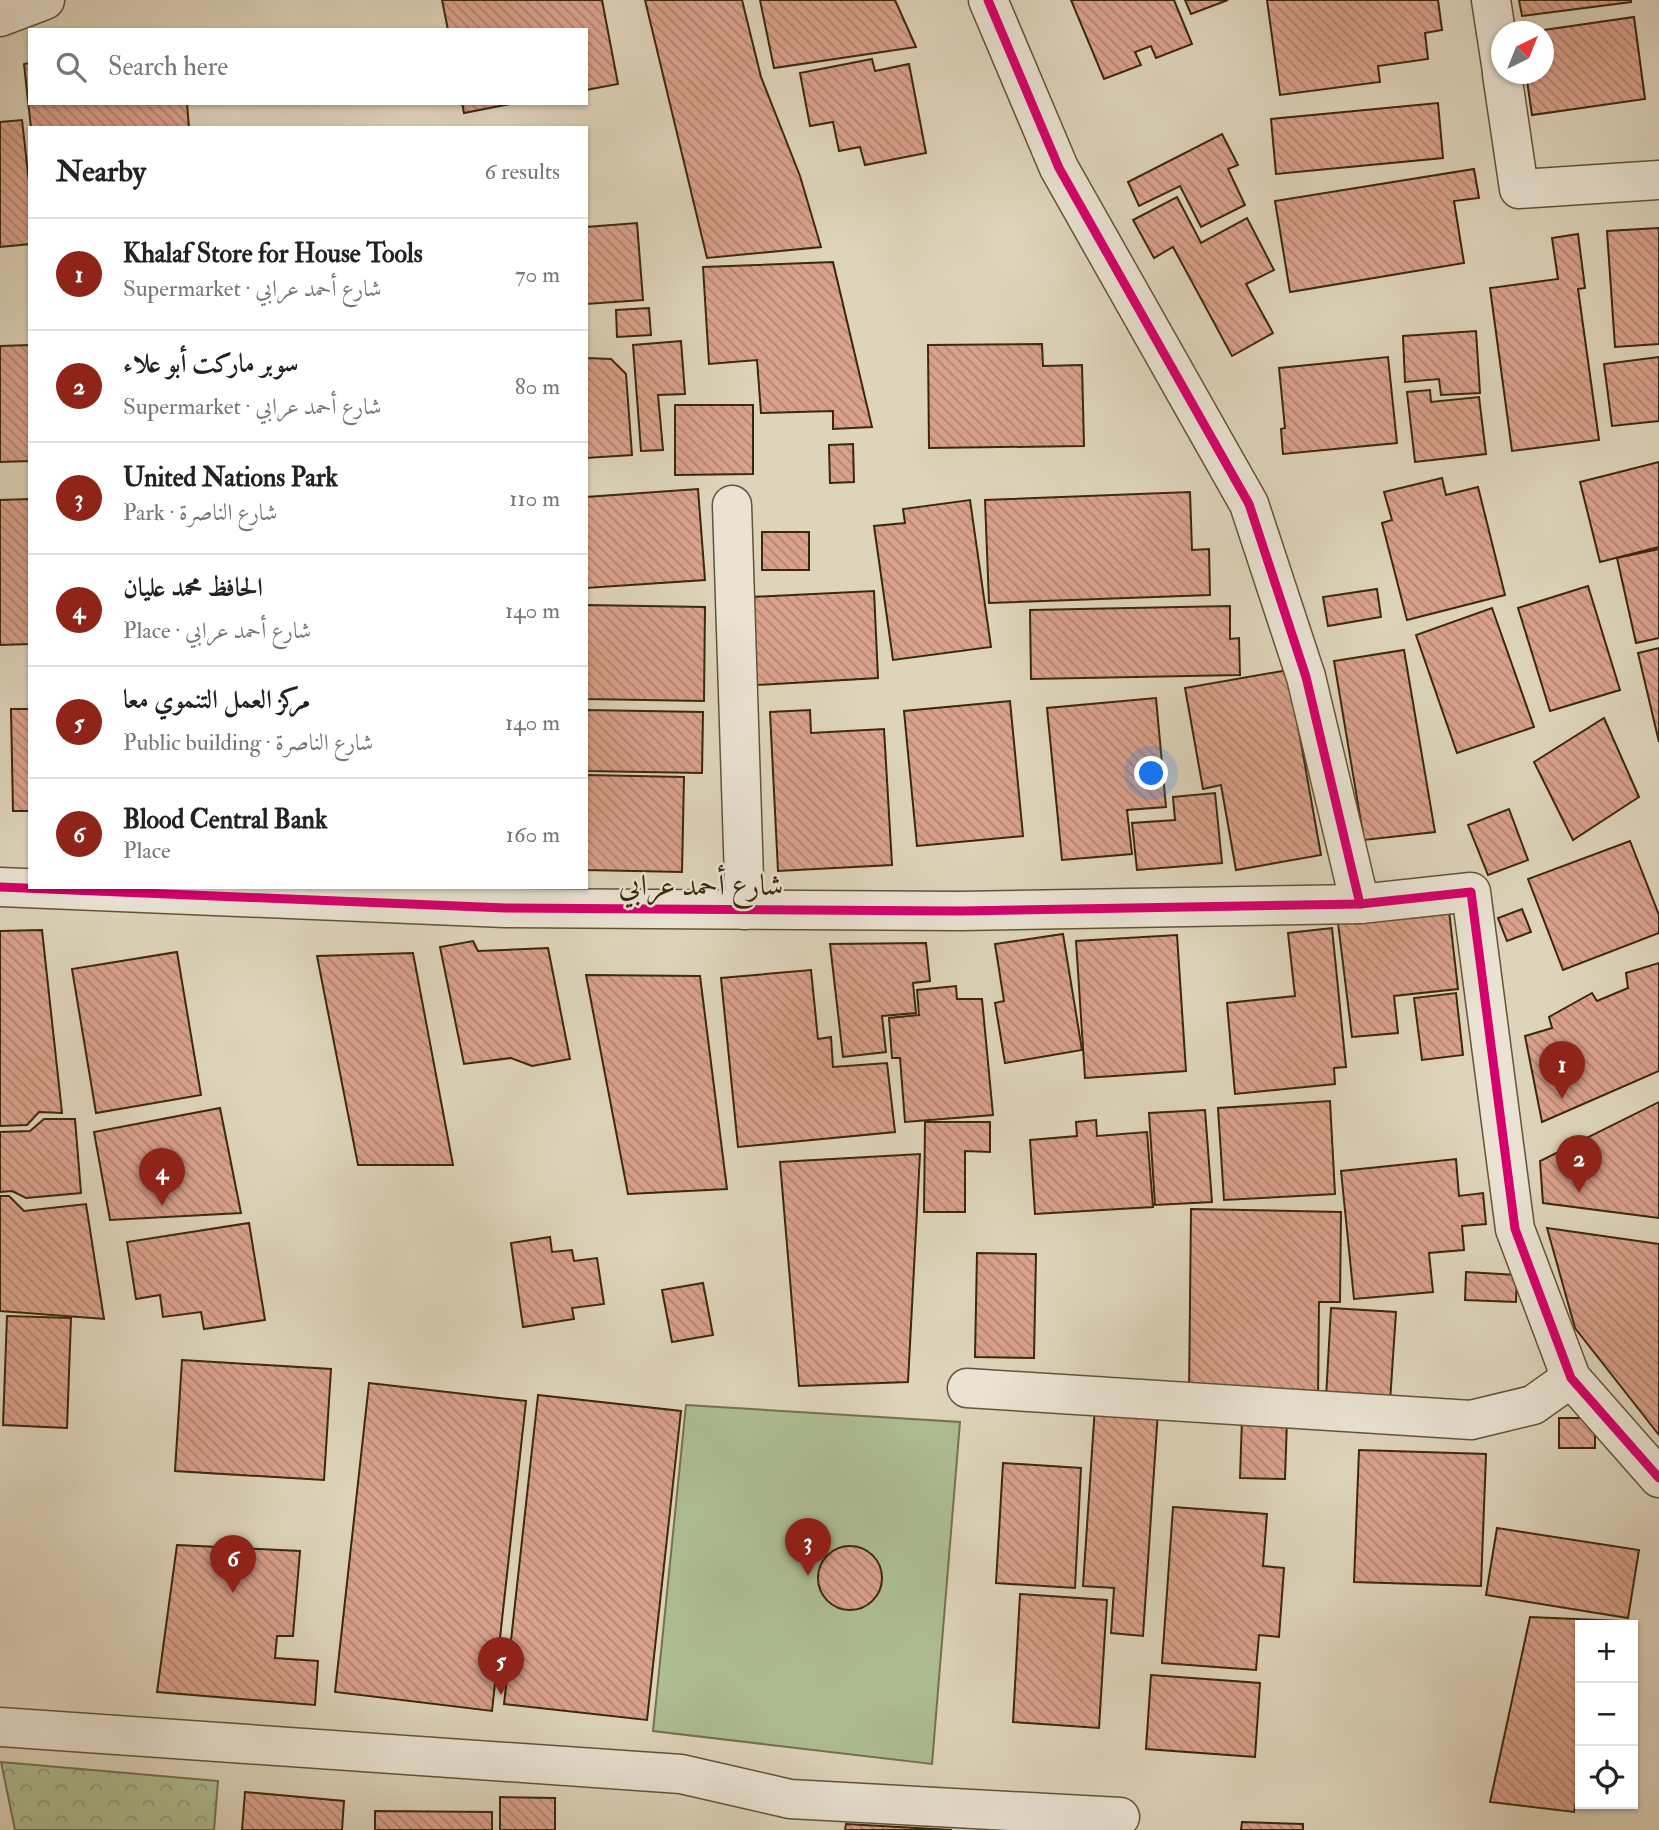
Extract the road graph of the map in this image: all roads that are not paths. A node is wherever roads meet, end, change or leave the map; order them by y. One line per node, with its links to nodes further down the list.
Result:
1 (45, 0): 4 (street)
2 (988, 0): 13 (street)
3 (1491, 0): 5 (street)
4 (0, 17)
5 (1494, 21)
6 (1504, 84): 7 (street)
7 (1659, 180)
8 (732, 505): 14 (street)
9 (0, 887): 10 (street, شارع أحمد عرابي)
10 (28, 888)
11 (94, 889): 12 (street, شارع أحمد عرابي)
12 (141, 890): 14 (street, شارع أحمد عرابي)
13 (1360, 904): 14 (street, شارع أحمد عرابي); 15 (street, شارع أحمد عرابي)
14 (745, 910)
15 (1572, 1378): 16 (street); 17 (street)
16 (967, 1388)
17 (1659, 1478)
18 (0, 1727): 19 (street)
19 (790, 1814): 20 (street)
20 (1119, 1817)

